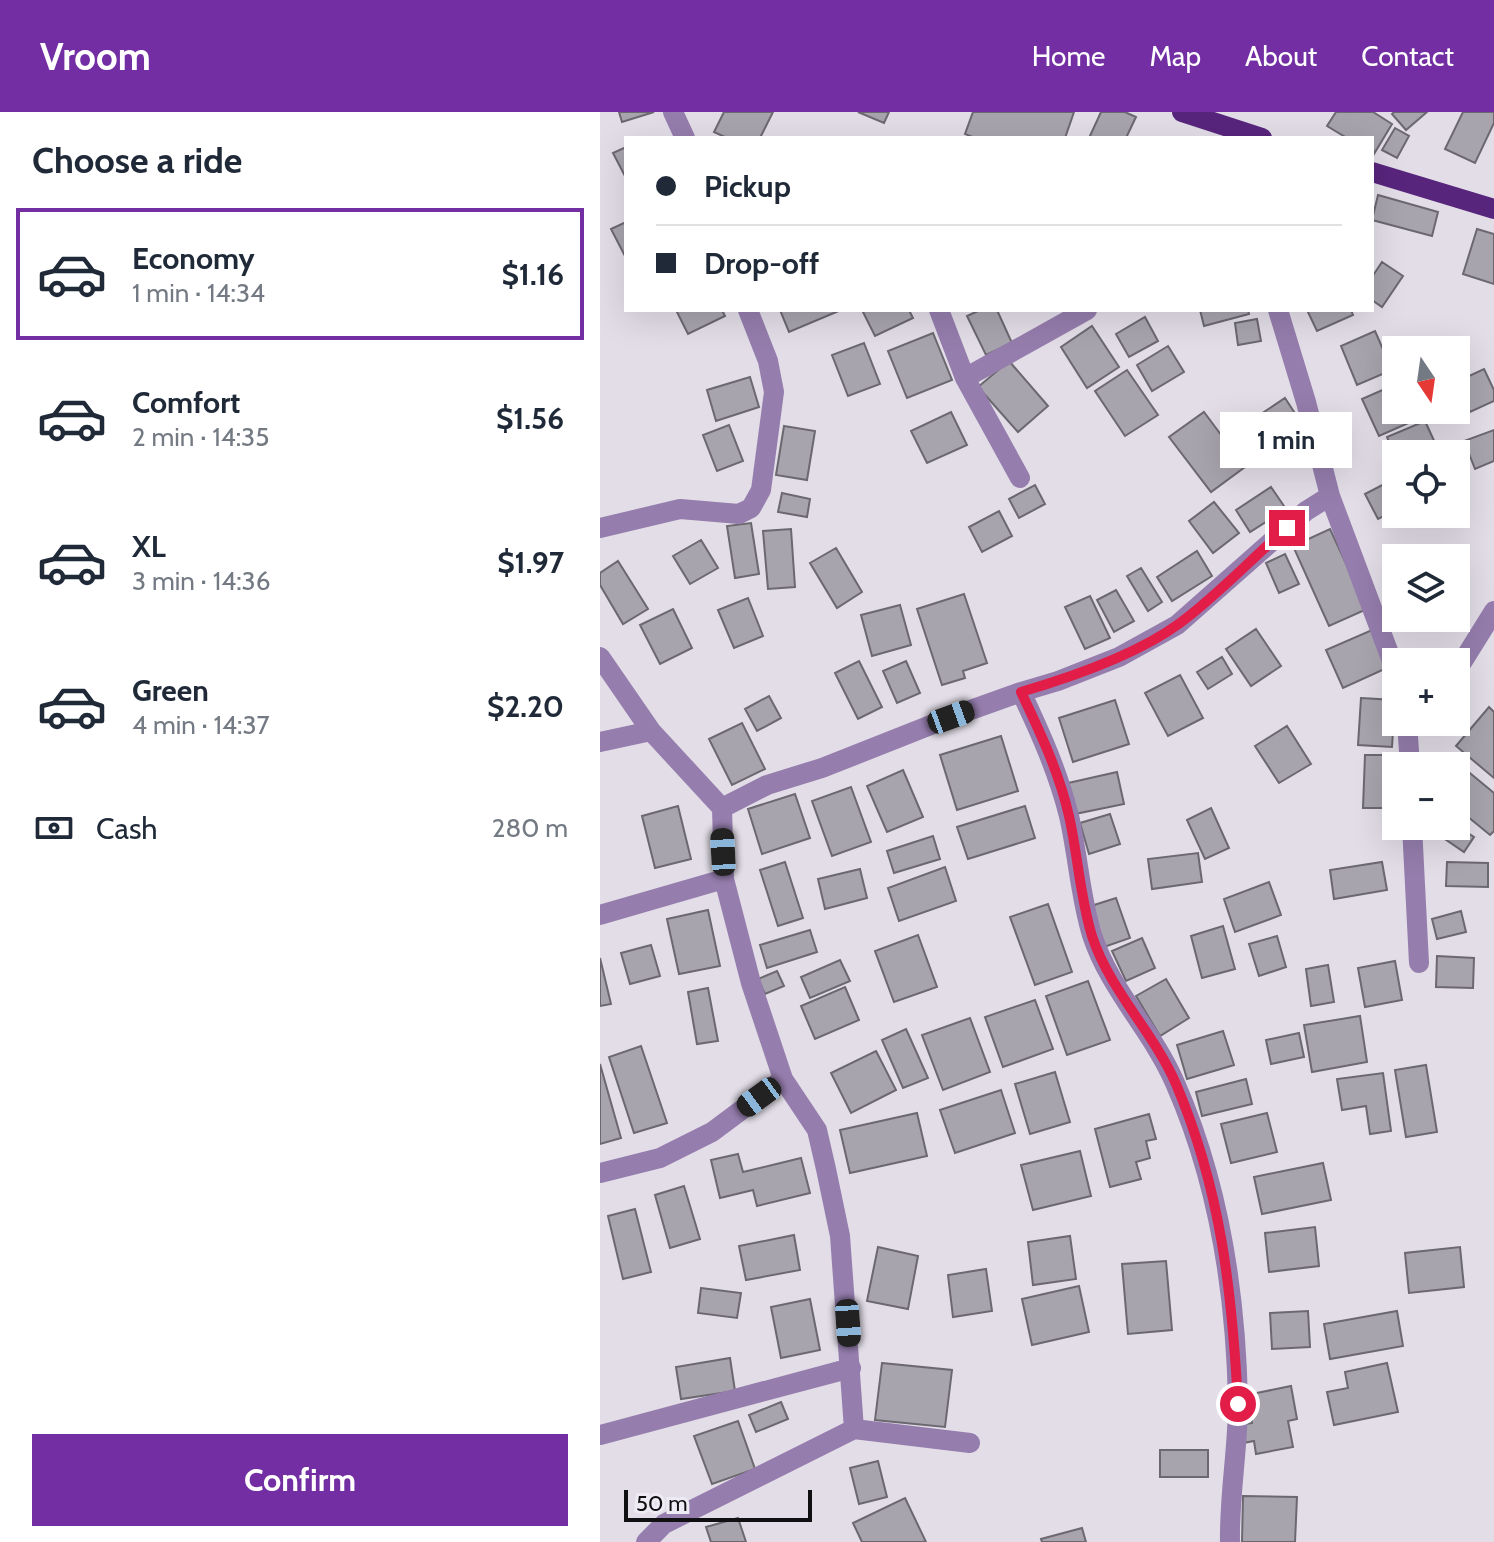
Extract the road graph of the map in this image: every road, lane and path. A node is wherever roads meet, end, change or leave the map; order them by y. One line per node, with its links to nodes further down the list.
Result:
1 (673, 112): 4 (street)
2 (1182, 112): 3 (main road)
3 (1214, 130): 5 (main road)
4 (684, 136)
5 (1250, 136)
6 (1374, 173): 7 (main road)
7 (1494, 209)
8 (749, 312): 15 (street)
9 (940, 312): 12 (street)
10 (1083, 312): 12 (street)
11 (1279, 312): 14 (street)
12 (965, 378): 13 (street)
13 (1020, 478)
14 (1330, 496): 17 (street); 20 (street)
15 (600, 528)
16 (1494, 611): 18 (street)
17 (1387, 648)
18 (1470, 650)
19 (600, 657): 21 (street)
20 (1021, 692): 23 (street); 35 (street)
21 (651, 731): 22 (street); 23 (street)
22 (600, 742)
23 (722, 808): 25 (street)
24 (1413, 840): 27 (street)
25 (724, 879): 26 (street); 28 (street)
26 (600, 915)
27 (1419, 963)
28 (783, 1079): 29 (street); 30 (street)
29 (600, 1173)
30 (851, 1368): 31 (street); 32 (street)
31 (854, 1429): 33 (street); 34 (street)
32 (600, 1435)
33 (970, 1443)
34 (646, 1542)
35 (1230, 1542)

